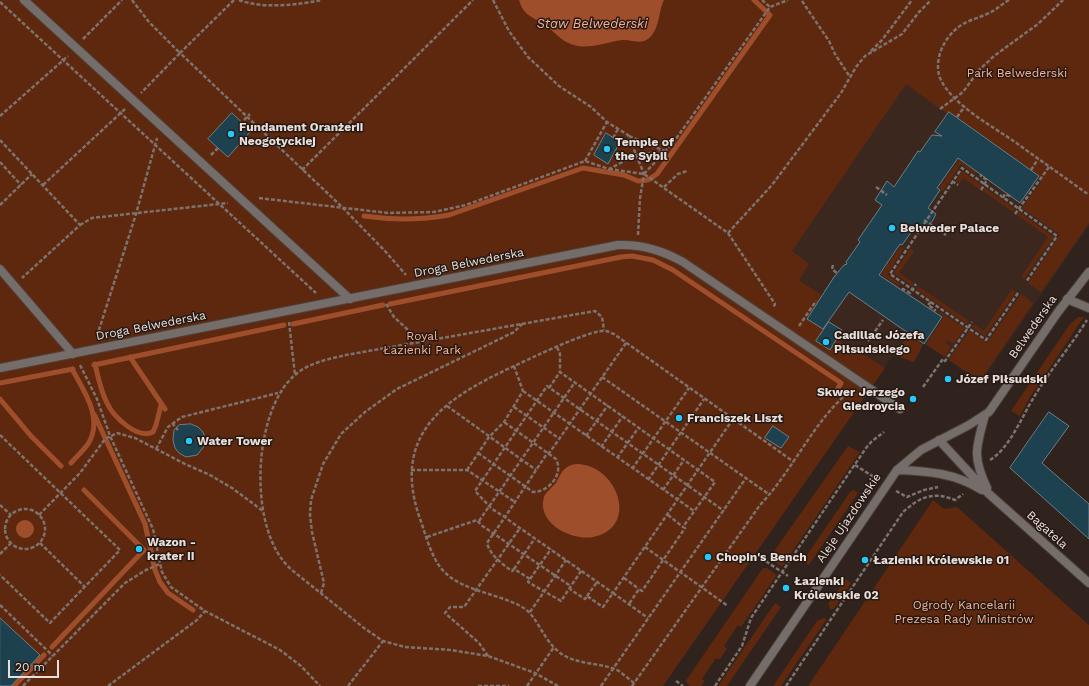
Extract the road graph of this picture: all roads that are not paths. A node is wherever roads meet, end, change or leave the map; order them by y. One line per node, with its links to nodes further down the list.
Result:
1 (24, 0): 4 (street)
2 (0, 269): 7 (street)
3 (1089, 272): 5 (street, Belwederska)
4 (350, 299): 7 (street, Droga Belwederska); 9 (street, Droga Belwederska)
5 (1067, 299): 6 (street); 10 (street, Belwederska)
6 (1089, 313)
7 (73, 354): 8 (street, Droga Belwederska)
8 (0, 368)
9 (900, 409)
10 (985, 415): 11 (street, Aleje Ujazdowskie); 13 (street)
11 (939, 440): 12 (street, Aleje Ujazdowskie); 13 (street, Bagatela)
12 (897, 470): 13 (street, Bagatela); 15 (street, Aleje Ujazdowskie)
13 (989, 494): 14 (street, Bagatela)
14 (1089, 583)
15 (750, 686)

